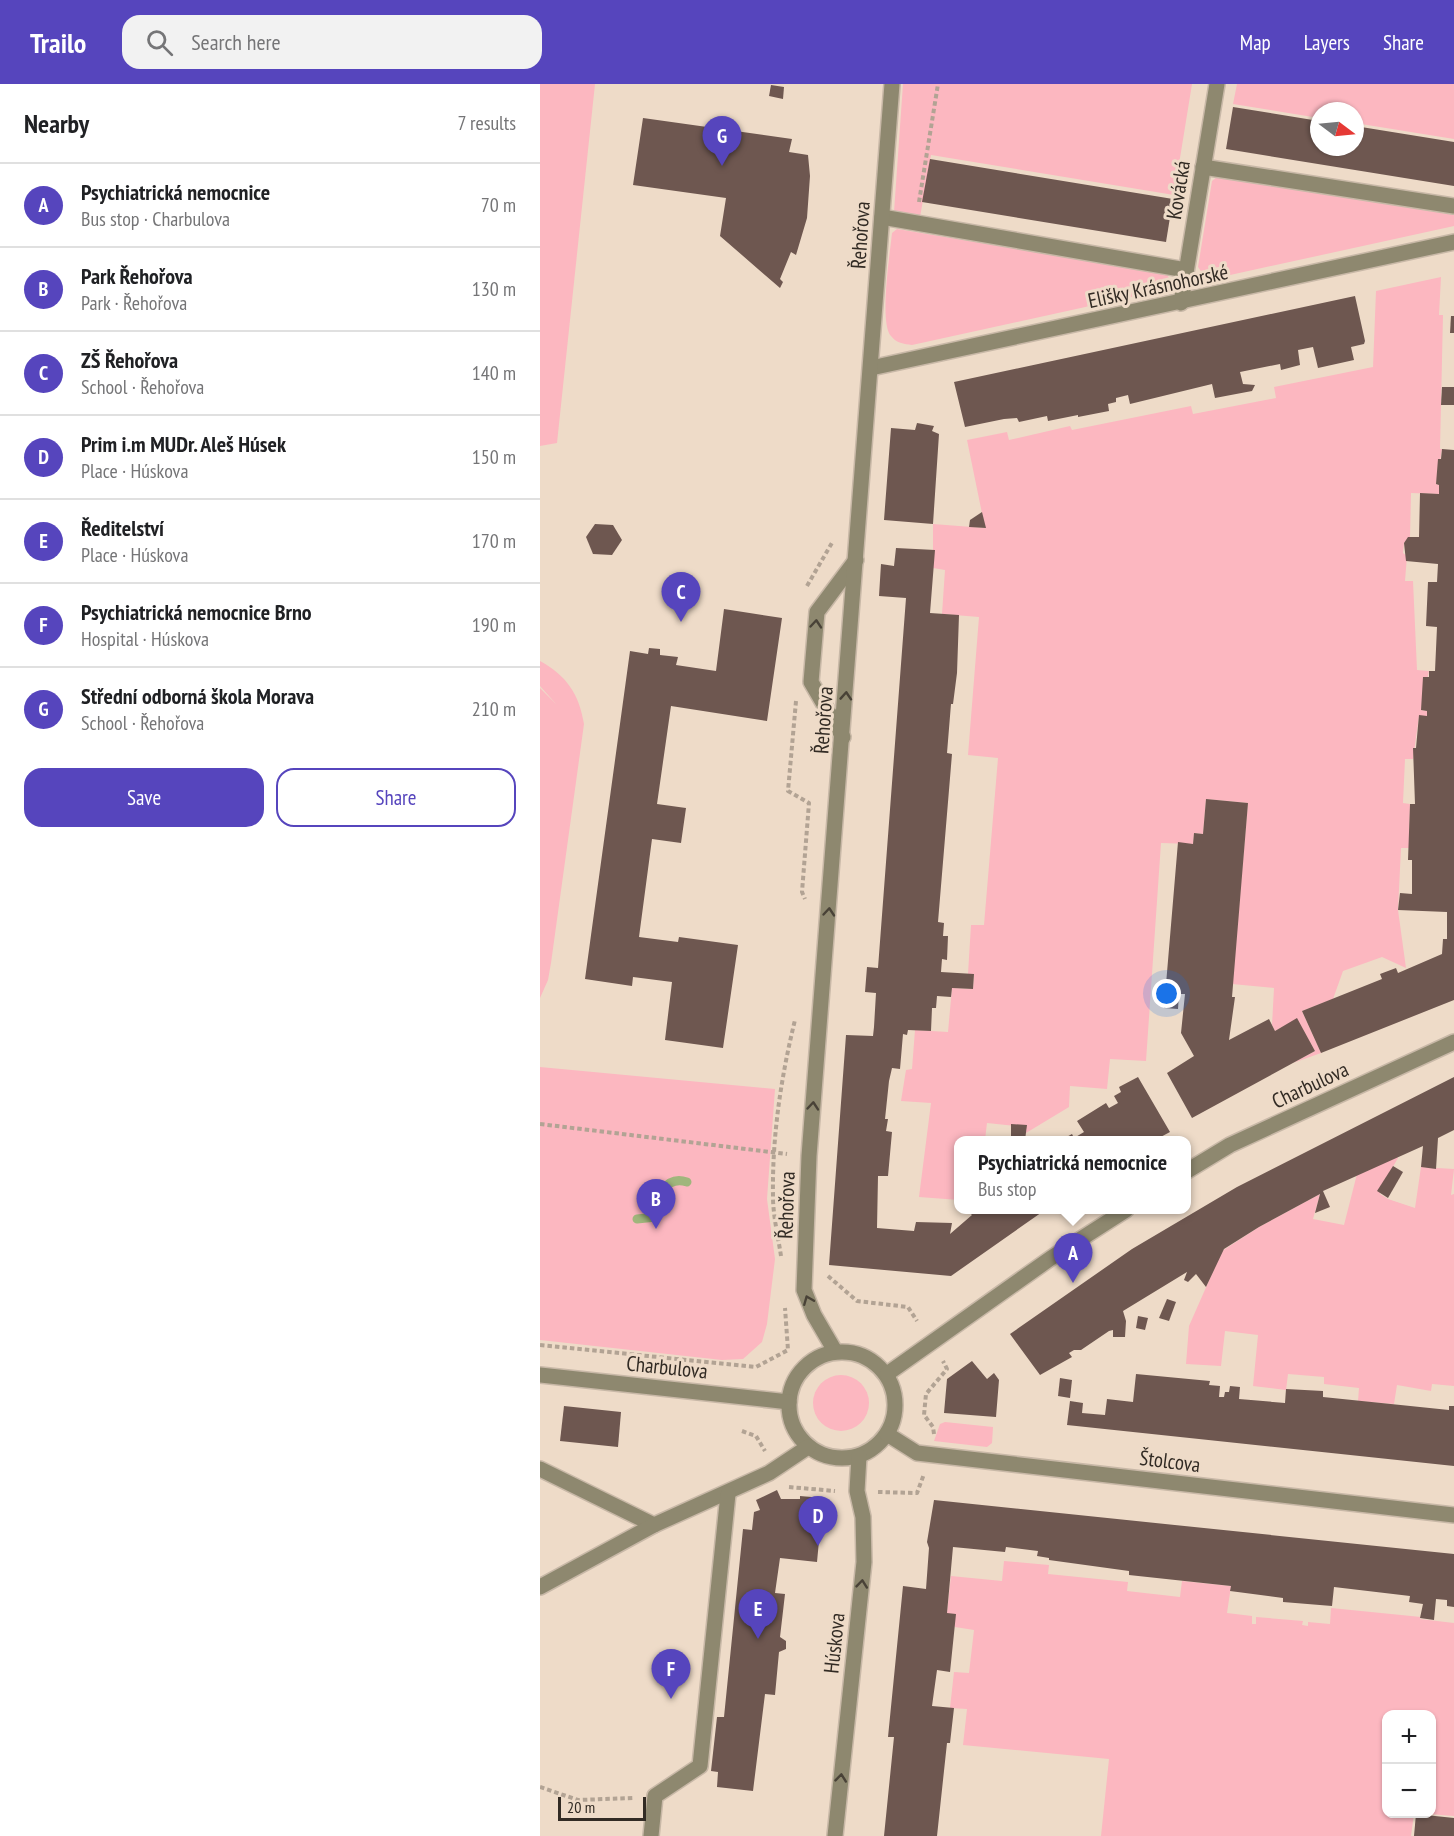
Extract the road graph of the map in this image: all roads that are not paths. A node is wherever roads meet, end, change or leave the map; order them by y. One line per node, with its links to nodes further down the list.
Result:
1 (892, 84): 5 (street, Řehořova)
2 (1217, 84): 3 (street, Kovácká)
3 (1203, 167): 4 (street); 7 (street, Kovácká)
4 (1454, 206)
5 (882, 217): 7 (street); 9 (street, Řehořova)
6 (1454, 242): 8 (street, Elišky Krásnohorské)
7 (1186, 270): 8 (street, Kovácká)
8 (1181, 303): 9 (street, Elišky Krásnohorské)
9 (871, 368): 10 (street, Řehořova)
10 (856, 560): 11 (street, Řehořova, one-way to 10); 11 (street, one-way to 10)
11 (843, 737): 15 (street, Řehořova, one-way to 11)
12 (1454, 1042): 13 (street, Charbulova)
13 (1191, 1169)
14 (1118, 1214): 16 (street)
15 (835, 1351): 16 (street); 18 (street)
16 (887, 1374): 19 (street)
17 (540, 1375): 18 (street, Charbulova)
18 (789, 1402): 20 (street)
19 (887, 1434): 21 (street); 24 (street, Štolcova)
20 (808, 1447): 21 (street); 23 (street)
21 (859, 1456): 28 (street, Húskova, one-way to 21)
22 (540, 1469): 25 (street)
23 (728, 1494): 25 (street); 27 (street)
24 (1454, 1515)
25 (654, 1525): 26 (street)
26 (540, 1587)
27 (651, 1836)
28 (835, 1836)

